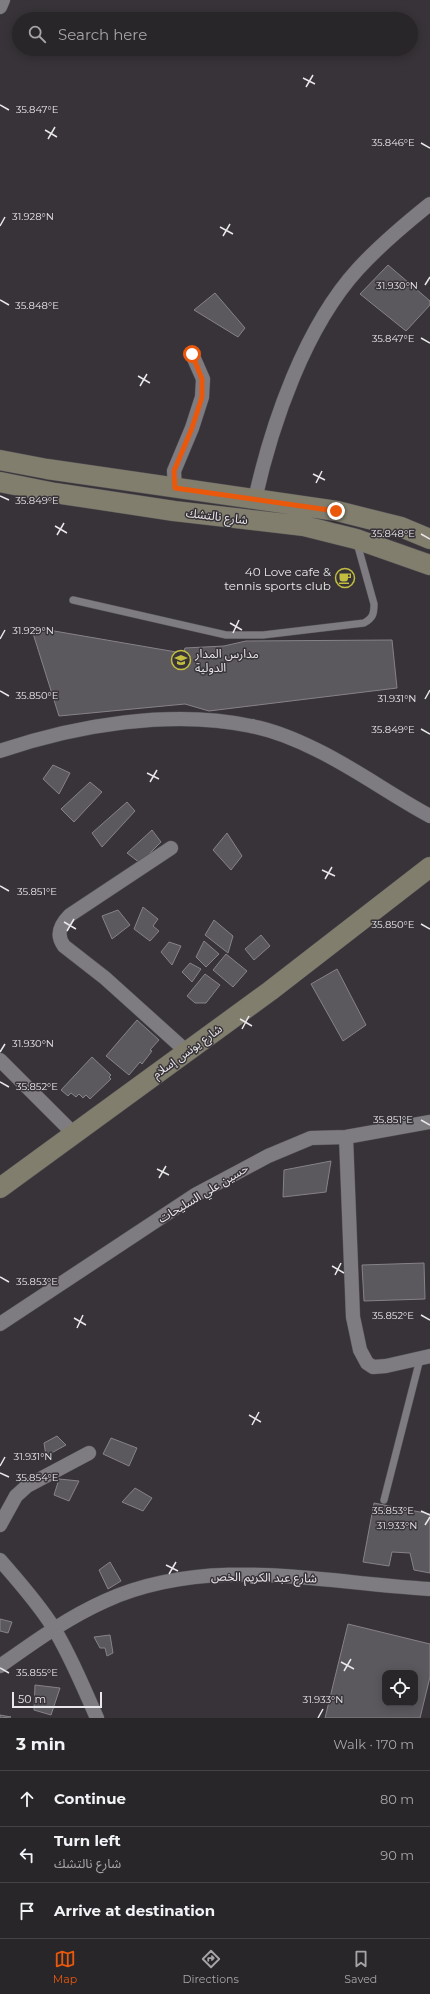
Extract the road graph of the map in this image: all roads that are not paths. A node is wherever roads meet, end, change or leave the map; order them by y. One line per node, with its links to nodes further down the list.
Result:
1 (3, 0): 2 (street)
2 (0, 7)
3 (430, 204): 8 (street)
4 (192, 354): 7 (street)
5 (0, 460): 7 (main road, شارع نالتشك)
6 (0, 482): 9 (main road, شارع نالتشك)
7 (175, 488): 8 (main road, شارع نالتشك)
8 (254, 499): 10 (main road, شارع نالتشك)
9 (356, 539): 11 (main road, شارع نالتشك); 12 (lane)
10 (430, 539)
11 (430, 565)
12 (73, 600)
13 (0, 751): 14 (street)
14 (430, 816)
15 (171, 848): 17 (street)
16 (430, 867): 17 (main road, شارع يونس إسلام)
17 (186, 1051): 20 (main road, شارع يونس إسلام)
18 (0, 1060): 20 (street)
19 (430, 1122): 21 (street, حسين علي السليحات)
20 (74, 1134): 22 (main road, شارع يونس إسلام)
21 (346, 1137): 23 (street, حسين علي السليحات); 24 (street)
22 (0, 1188)
23 (0, 1324)
24 (425, 1357): 26 (lane)
25 (89, 1453): 27 (street)
26 (384, 1500)
27 (0, 1525)
28 (0, 1560): 30 (street)
29 (430, 1589): 30 (street, شارع عبد الكريم الخص)
30 (53, 1628): 31 (street, شارع عبد الكريم الخص); 32 (street)
31 (0, 1666)
32 (97, 1718)

